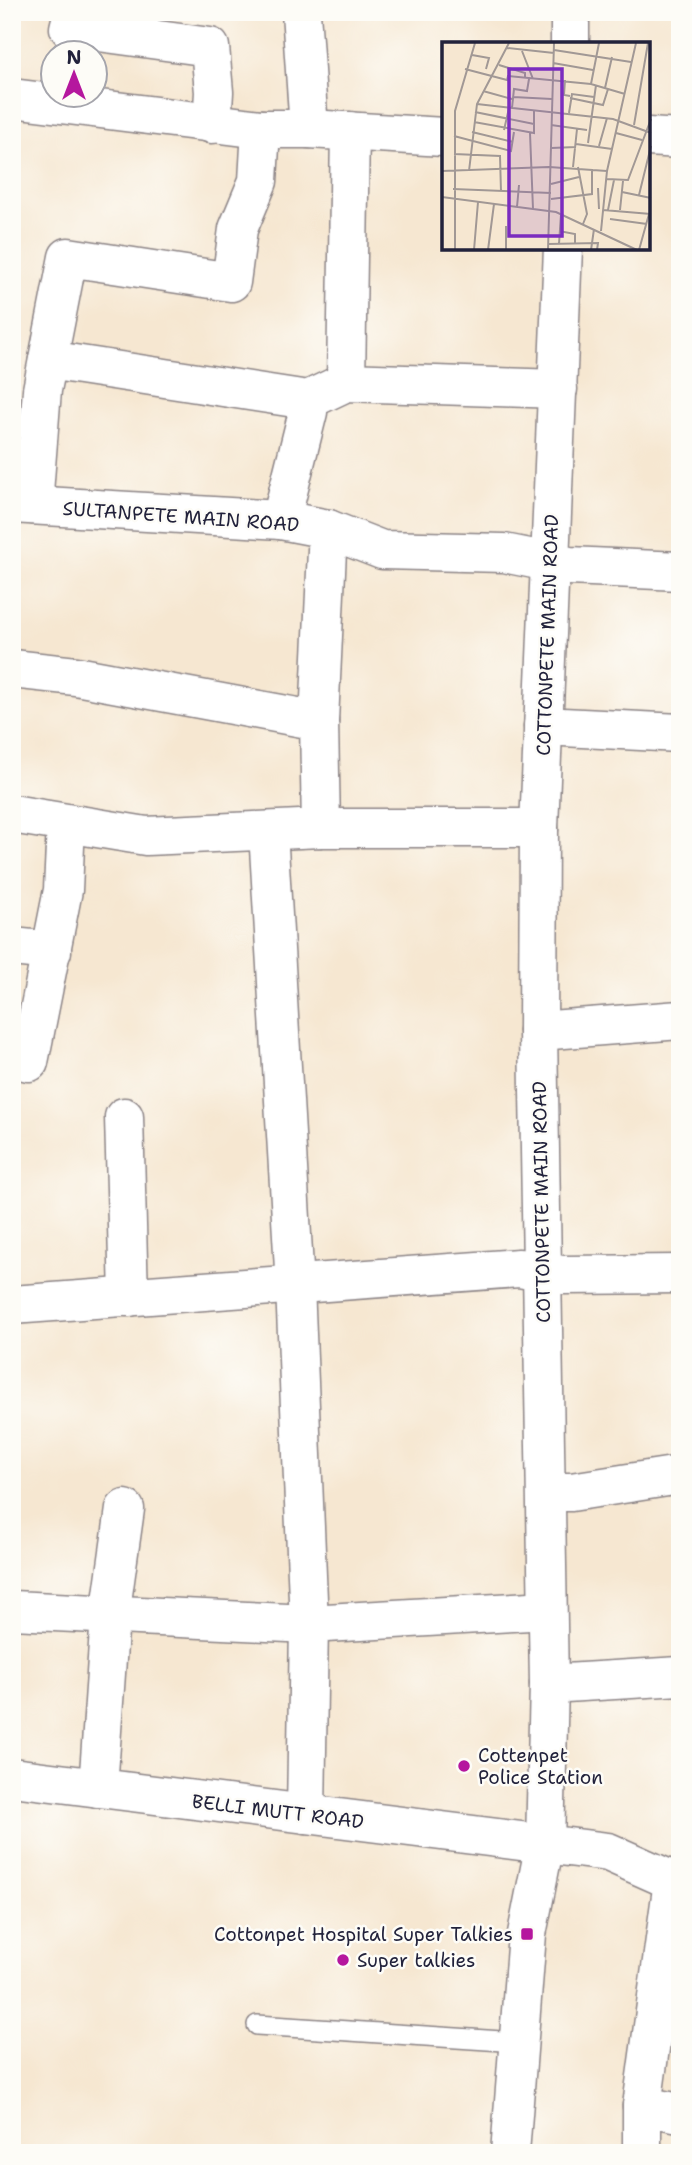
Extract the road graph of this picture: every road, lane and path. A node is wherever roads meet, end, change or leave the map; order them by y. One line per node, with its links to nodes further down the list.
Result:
1 (73, 12): 6 (street)
2 (301, 12): 8 (street)
3 (570, 12): 4 (street)
4 (570, 42)
5 (12, 98): 6 (street)
6 (212, 124): 7 (street)
7 (261, 129): 8 (street); 14 (street)
8 (309, 129): 9 (street)
9 (350, 131): 10 (street); 15 (street)
10 (442, 137)
11 (650, 137): 12 (street)
12 (680, 139)
13 (563, 250): 16 (street, COTTONPETE MAIN ROAD)
14 (34, 378): 17 (street); 18 (street)
15 (346, 383): 16 (street); 17 (street)
16 (558, 389): 21 (street, COTTONPETE MAIN ROAD)
17 (308, 400): 19 (street)
18 (23, 505): 19 (street, SULTANPETE MAIN ROAD)
19 (281, 520): 20 (street, SULTANPETE MAIN ROAD)
20 (328, 528): 21 (street, SULTANPETE MAIN ROAD); 24 (street)
21 (550, 562): 22 (street, SULTANPETE MAIN ROAD); 25 (street, COTTONPETE MAIN ROAD)
22 (680, 571)
23 (12, 669): 24 (street)
24 (319, 721): 29 (street)
25 (543, 726): 26 (street); 30 (street, COTTONPETE MAIN ROAD)
26 (680, 733)
27 (12, 814): 28 (street)
28 (66, 824): 31 (street); 33 (street)
29 (321, 828): 30 (street); 31 (street)
30 (539, 828): 35 (street, COTTONPETE MAIN ROAD)
31 (268, 831): 40 (street)
32 (12, 947): 33 (street)
33 (52, 951): 36 (street)
34 (680, 1020): 35 (street)
35 (538, 1031): 38 (street, COTTONPETE MAIN ROAD)
36 (12, 1058)
37 (124, 1117): 41 (street)
38 (542, 1272): 39 (street); 40 (street); 44 (street, COTTONPETE MAIN ROAD)
39 (680, 1274)
40 (295, 1286): 41 (street); 49 (street)
41 (129, 1297): 42 (street)
42 (12, 1305)
43 (680, 1475): 44 (street)
44 (547, 1492): 47 (street, COTTONPETE MAIN ROAD)
45 (125, 1509): 48 (street)
46 (12, 1609): 48 (street)
47 (547, 1610): 49 (street); 51 (street, COTTONPETE MAIN ROAD)
48 (110, 1616): 49 (street); 53 (street)
49 (309, 1624): 54 (street)
50 (680, 1676): 51 (street)
51 (550, 1684): 55 (street, COTTONPETE MAIN ROAD)
52 (12, 1777): 53 (street, BELLI MUTT ROAD)
53 (97, 1788): 54 (street, BELLI MUTT ROAD)
54 (306, 1814): 55 (street, BELLI MUTT ROAD)
55 (545, 1843): 56 (street, BELLI MUTT ROAD); 58 (street, COTTONPETE MAIN ROAD)
56 (677, 1883): 59 (street)
57 (257, 2025): 58 (lane)
58 (518, 2042): 61 (street, COTTONPETE MAIN ROAD)
59 (642, 2106): 60 (street); 62 (street)
60 (680, 2113)
61 (510, 2153)
62 (642, 2153)

